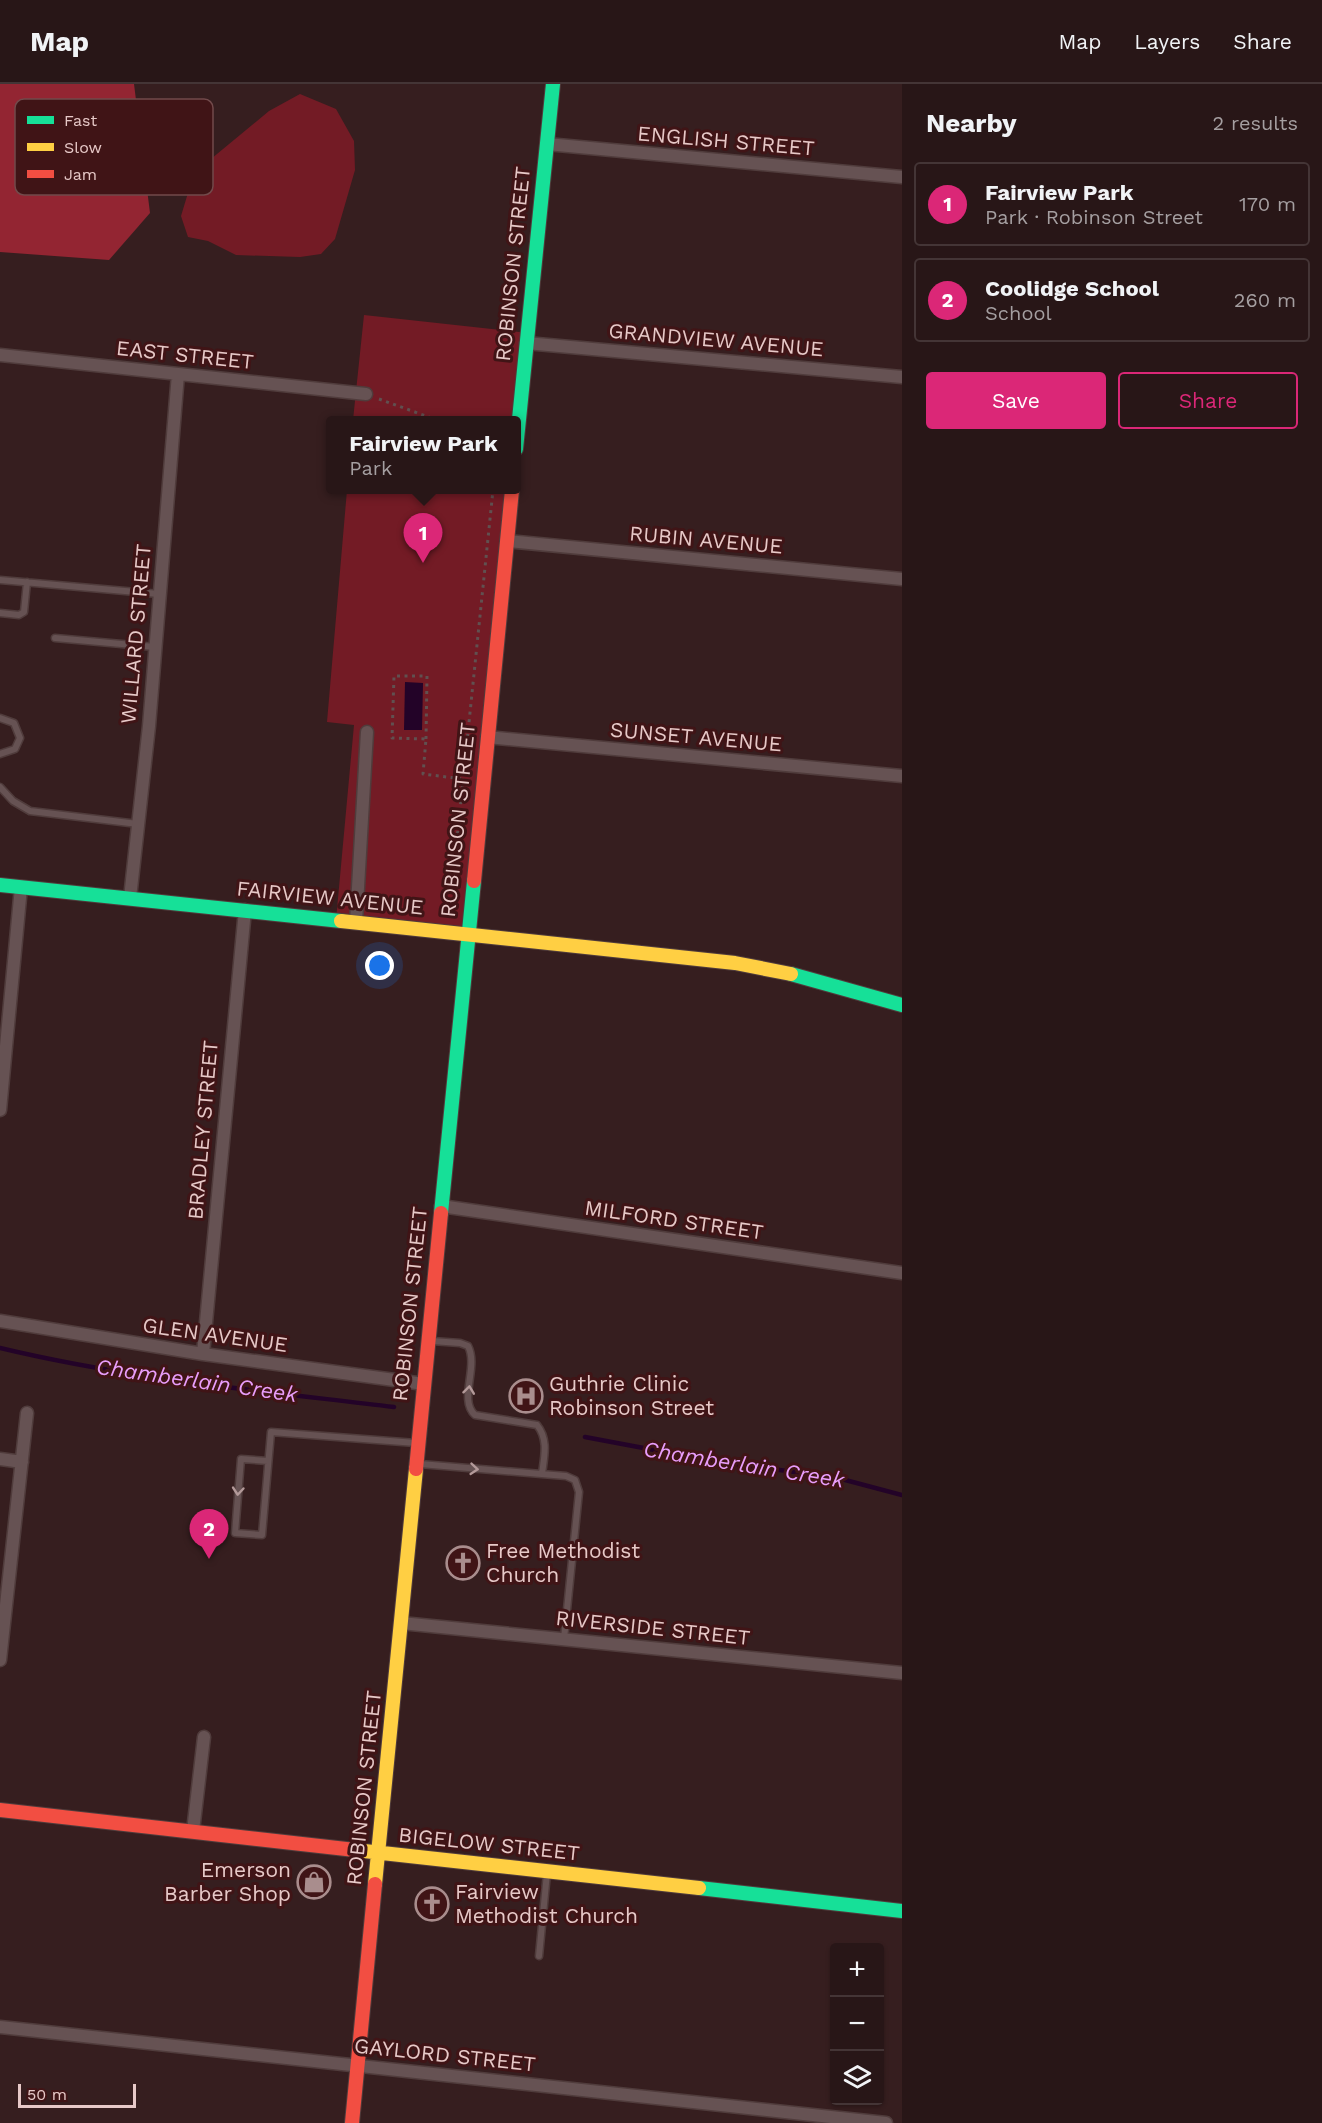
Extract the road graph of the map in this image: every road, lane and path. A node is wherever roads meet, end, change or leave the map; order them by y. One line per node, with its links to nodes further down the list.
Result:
1 (553, 84): 2 (street, ROBINSON STREET)
2 (546, 144): 3 (street, ENGLISH STREET); 4 (street, ROBINSON STREET)
3 (902, 177)
4 (526, 343): 7 (street, GRANDVIEW AVENUE); 10 (street, ROBINSON STREET)
5 (0, 355): 6 (street, EAST STREET)
6 (177, 374): 8 (street, EAST STREET); 17 (street, WILLARD STREET)
7 (902, 377)
8 (366, 394): 9 (path)
9 (426, 416)
10 (519, 416)
11 (492, 494): 27 (path)
12 (512, 494): 13 (street, ROBINSON STREET)
13 (507, 541): 14 (street, RUBIN AVENUE); 23 (street, ROBINSON STREET)
14 (902, 579)
15 (0, 580): 16 (lane)
16 (27, 582): 17 (lane); 18 (lane)
17 (159, 594): 20 (street, WILLARD STREET)
18 (0, 613)
19 (55, 638): 20 (lane)
20 (155, 647): 29 (street, WILLARD STREET)
21 (0, 718): 25 (lane)
22 (367, 732): 34 (street)
23 (487, 737): 26 (street, SUNSET AVENUE); 36 (street, ROBINSON STREET)
24 (426, 739): 24 (path); 27 (path)
25 (0, 754)
26 (902, 776)
27 (463, 779): 35 (path)
28 (0, 787): 29 (lane)
29 (138, 824): 32 (street, WILLARD STREET)
30 (0, 885): 31 (street, FAIRVIEW AVENUE)
31 (21, 887): 32 (street, FAIRVIEW AVENUE); 38 (street)
32 (130, 898): 33 (street, FAIRVIEW AVENUE)
33 (245, 910): 34 (street, FAIRVIEW AVENUE); 43 (street, BRADLEY STREET)
34 (356, 922): 35 (street, FAIRVIEW AVENUE)
35 (447, 932): 36 (street, FAIRVIEW AVENUE)
36 (467, 935): 37 (street, FAIRVIEW AVENUE); 39 (street, ROBINSON STREET)
37 (902, 1005)
38 (0, 1110)
39 (441, 1206): 40 (street, MILFORD STREET); 42 (street, ROBINSON STREET)
40 (902, 1272)
41 (0, 1321): 43 (street, GLEN AVENUE)
42 (428, 1340): 44 (street, ROBINSON STREET); 51 (lane, one-way to 42)
43 (203, 1354): 44 (street, GLEN AVENUE)
44 (424, 1384): 46 (street, ROBINSON STREET)
45 (27, 1413): 49 (street)
46 (418, 1443): 48 (lane); 50 (street, ROBINSON STREET)
47 (0, 1459): 49 (street)
48 (268, 1461): 48 (lane, one-way to 48)
49 (22, 1462): 54 (street)
50 (416, 1464): 51 (lane, one-way to 51); 52 (street, ROBINSON STREET)
51 (542, 1474): 53 (lane)
52 (401, 1623): 53 (street, RIVERSIDE STREET); 59 (street, ROBINSON STREET)
53 (564, 1639): 55 (street, RIVERSIDE STREET)
54 (0, 1660)
55 (902, 1673)
56 (204, 1737): 58 (street)
57 (0, 1810): 58 (street, BIGELOW STREET)
58 (194, 1832): 59 (street, BIGELOW STREET)
59 (378, 1853): 60 (street, BIGELOW STREET); 64 (street, ROBINSON STREET)
60 (547, 1872): 61 (street, BIGELOW STREET); 62 (lane)
61 (902, 1911)
62 (538, 1956)
63 (0, 2027): 64 (street, GAYLORD STREET)
64 (358, 2064): 65 (street, ROBINSON STREET); 66 (street, GAYLORD STREET)
65 (352, 2123)
66 (886, 2123)

